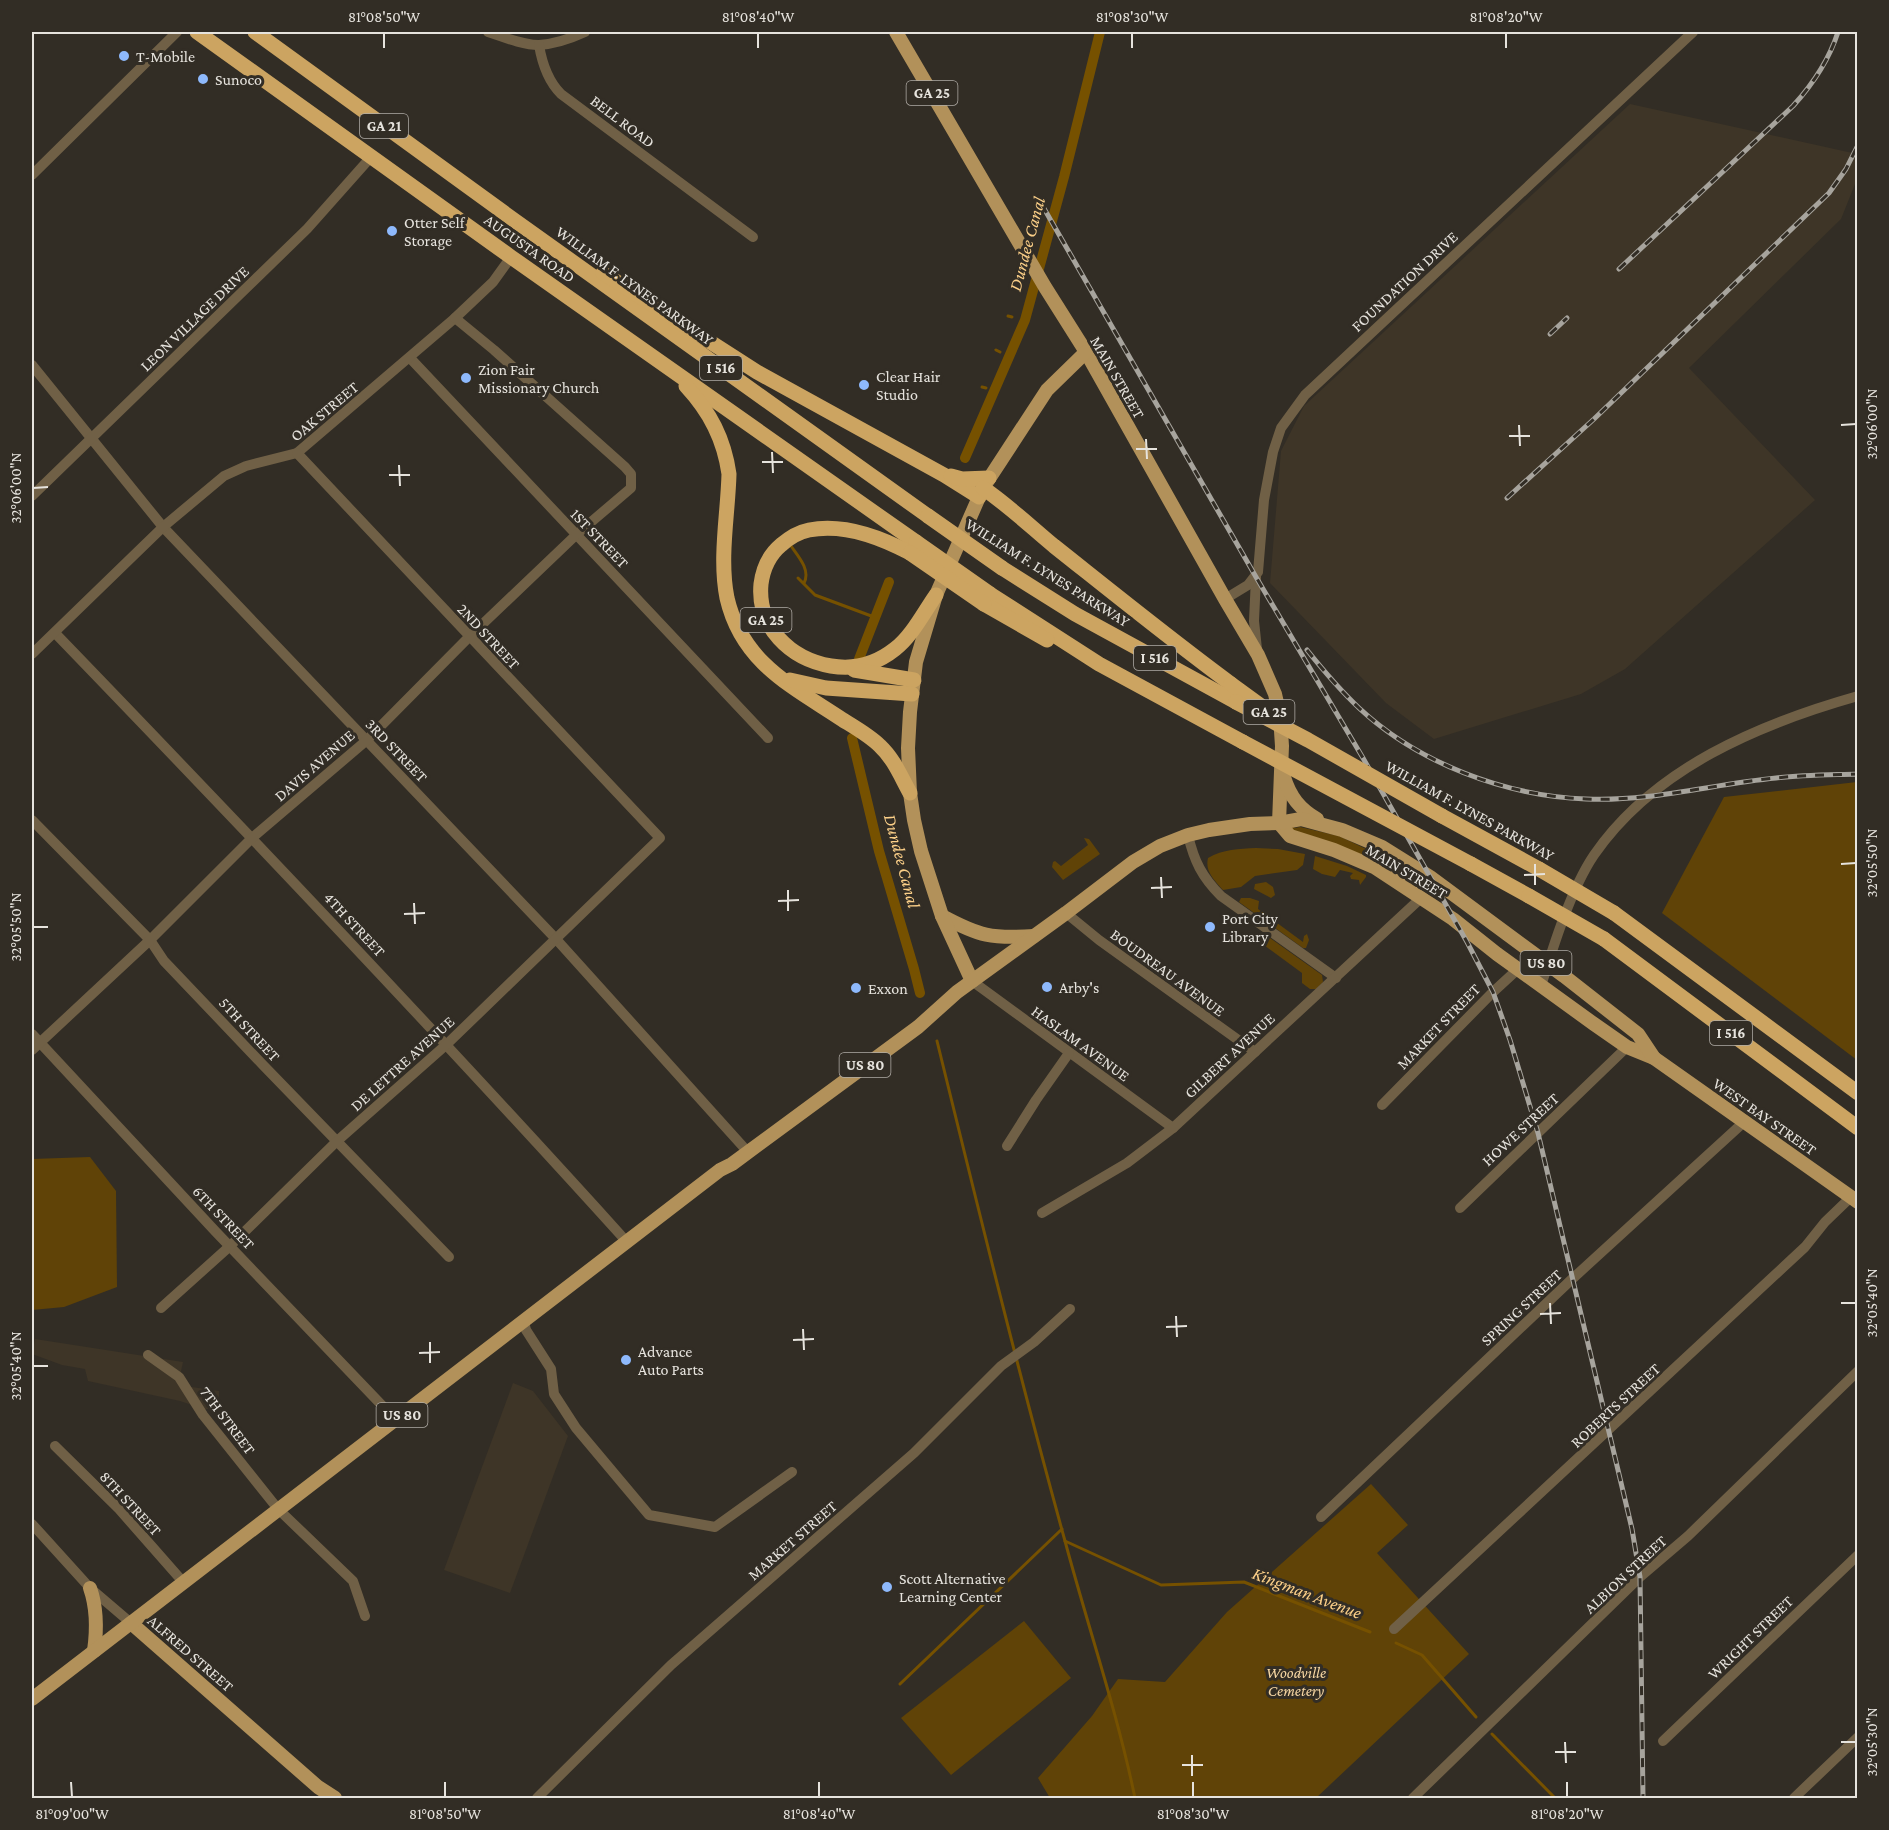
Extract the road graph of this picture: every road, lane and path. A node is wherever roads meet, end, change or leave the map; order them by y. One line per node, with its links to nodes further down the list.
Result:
1 (177, 32): 10 (street)
2 (197, 32): 9 (highway, AUGUSTA ROAD / GA 21)
3 (255, 32): 11 (highway, AUGUSTA ROAD / GA 21)
4 (488, 32): 8 (street)
5 (585, 32): 8 (street)
6 (896, 32): 15 (main road, MAIN STREET / GA 25)
7 (1694, 32): 27 (street, FOUNDATION DRIVE)
8 (539, 45): 12 (street, BELL ROAD)
9 (372, 157): 13 (highway, AUGUSTA ROAD / GA 21); 19 (street, LEON VILLAGE DRIVE)
10 (32, 175)
11 (514, 220): 21 (highway); 40 (highway, WILLIAM F. LYNES PARKWAY / I 516, bridge)
12 (753, 237)
13 (511, 257): 14 (street, OAK STREET); 18 (highway, AUGUSTA ROAD / GA 21)
14 (455, 318): 16 (street, OAK STREET); 25 (street, DAVIS AVENUE)
15 (1086, 352): 22 (main road, GA 25); 29 (main road, MAIN STREET)
16 (410, 358): 20 (street, OAK STREET); 25 (street, 1ST STREET)
17 (32, 364): 19 (street, 3RD STREET)
18 (667, 366): 26 (highway, I 516); 35 (highway)
19 (91, 438): 23 (street, LEON VILLAGE DRIVE); 24 (street, 3RD STREET)
20 (297, 453): 24 (street, OAK STREET); 31 (street, 2ND STREET)
21 (944, 475): 22 (highway); 22 (highway)
22 (984, 487): 28 (main road, GA 25); 40 (highway, GA 25, bridge)
23 (32, 496)
24 (163, 527): 30 (street, OAK STREET); 39 (street, 3RD STREET)
25 (577, 534): 31 (street, DAVIS AVENUE); 38 (street, 1ST STREET)
26 (913, 548): 34 (highway, GA 25); 72 (highway, I 516, bridge)
27 (1256, 577): 29 (street); 33 (street, FOUNDATION DRIVE)
28 (936, 595): 34 (highway, GA 25); 36 (main road)
29 (1225, 599): 33 (main road, MAIN STREET)
30 (55, 633): 32 (street, OAK STREET); 47 (street, 4TH STREET)
31 (469, 637): 39 (street, DAVIS AVENUE); 48 (street, 2ND STREET)
32 (32, 654)
33 (1258, 655): 41 (main road, MAIN STREET)
34 (833, 666): 36 (highway)
35 (773, 674): 36 (highway); 42 (highway)
36 (913, 687): 42 (main road)
37 (1857, 696): 57 (street)
38 (768, 738)
39 (367, 740): 47 (street, DAVIS AVENUE); 55 (street, 3RD STREET)
40 (1308, 740): 68 (highway, WILLIAM F. LYNES PARKWAY / I 516, bridge)
41 (1281, 769): 44 (main road, MAIN STREET); 45 (main road)
42 (910, 793): 52 (main road)
43 (32, 820): 56 (street, 5TH STREET)
44 (1279, 823): 45 (main road, MAIN STREET / US 80); 46 (main road, US 80); 50 (main road, MAIN STREET / US 80)
45 (1324, 824): 49 (main road, MAIN STREET / US 80)
46 (1188, 835): 51 (main road, US 80); 59 (street)
47 (252, 838): 56 (street, DAVIS AVENUE); 63 (street, 4TH STREET)
48 (660, 838): 55 (street, DE LETTRE AVENUE)
49 (1430, 877): 57 (main road, WEST BAY STREET / US 80)
50 (1421, 898): 53 (main road, MAIN STREET / US 80); 59 (street, GILBERT AVENUE)
51 (1066, 913): 54 (main road, US 80); 65 (street, BOUDREAU AVENUE)
52 (942, 916): 54 (main road); 60 (main road)
53 (1453, 919): 58 (main road, WEST BAY STREET / US 80)
54 (1034, 936): 60 (main road, US 80)
55 (556, 939): 63 (street, DE LETTRE AVENUE); 75 (street, 3RD STREET)
56 (150, 940): 62 (street, DAVIS AVENUE); 73 (street, 5TH STREET)
57 (1548, 964): 61 (street); 67 (main road, WEST BAY STREET / US 80)
58 (1518, 969): 61 (main road, WEST BAY STREET / US 80); 69 (street, MARKET STREET)
59 (1336, 978): 65 (street, GILBERT AVENUE)
60 (972, 981): 66 (street, HASLAM AVENUE); 75 (main road, US 80)
61 (1541, 986): 64 (main road, WEST BAY STREET / US 80)
62 (34, 1042): 80 (street, 6TH STREET)
63 (447, 1044): 73 (street, DE LETTRE AVENUE); 79 (street, 4TH STREET)
64 (1627, 1047): 67 (main road, WEST BAY STREET / US 80); 77 (street, HOWE STREET)
65 (1255, 1052): 71 (street, GILBERT AVENUE)
66 (1069, 1053): 71 (street, HASLAM AVENUE); 74 (street)
67 (1654, 1058): 70 (main road, WEST BAY STREET / US 80)
68 (1857, 1093)
69 (1382, 1105)
70 (1744, 1122): 76 (main road, WEST BAY STREET / US 80); 91 (street, SPRING STREET)
71 (1173, 1128): 78 (street, GILBERT AVENUE)
72 (1857, 1128)
73 (336, 1142): 80 (street, DE LETTRE AVENUE); 81 (street, 5TH STREET)
74 (1007, 1146)
75 (747, 1151): 79 (main road, US 80)
76 (1854, 1199): 98 (street, ROBERTS STREET)
77 (1460, 1208)
78 (1042, 1213)
79 (627, 1242): 84 (main road, US 80)
80 (230, 1246): 82 (street, DE LETTRE AVENUE); 87 (street, 6TH STREET)
81 (449, 1257)
82 (161, 1308)
83 (1070, 1309): 104 (street, MARKET STREET)
84 (524, 1322): 87 (main road, US 80); 89 (street)
85 (148, 1355): 90 (street, 7TH STREET)
86 (1857, 1371): 105 (street, ALBION STREET)
87 (396, 1420): 90 (main road, US 80)
88 (55, 1446): 94 (street, 8TH STREET)
89 (792, 1472)
90 (278, 1509): 94 (main road, US 80); 96 (street, 7TH STREET)
91 (1321, 1516)
92 (32, 1524): 95 (street, ALFRED STREET)
93 (1857, 1555): 102 (street, WRIGHT STREET)
94 (184, 1583): 97 (main road, US 80)
95 (90, 1588): 97 (street, ALFRED STREET); 99 (main road)
96 (365, 1616)
97 (131, 1623): 99 (main road, US 80); 103 (main road, ALFRED STREET)
98 (1394, 1629)
99 (94, 1651): 100 (main road, US 80)
100 (32, 1699)
101 (1857, 1737): 106 (street)
102 (1663, 1741)
103 (335, 1798)
104 (537, 1798)
105 (1413, 1798)
106 (1794, 1798)

